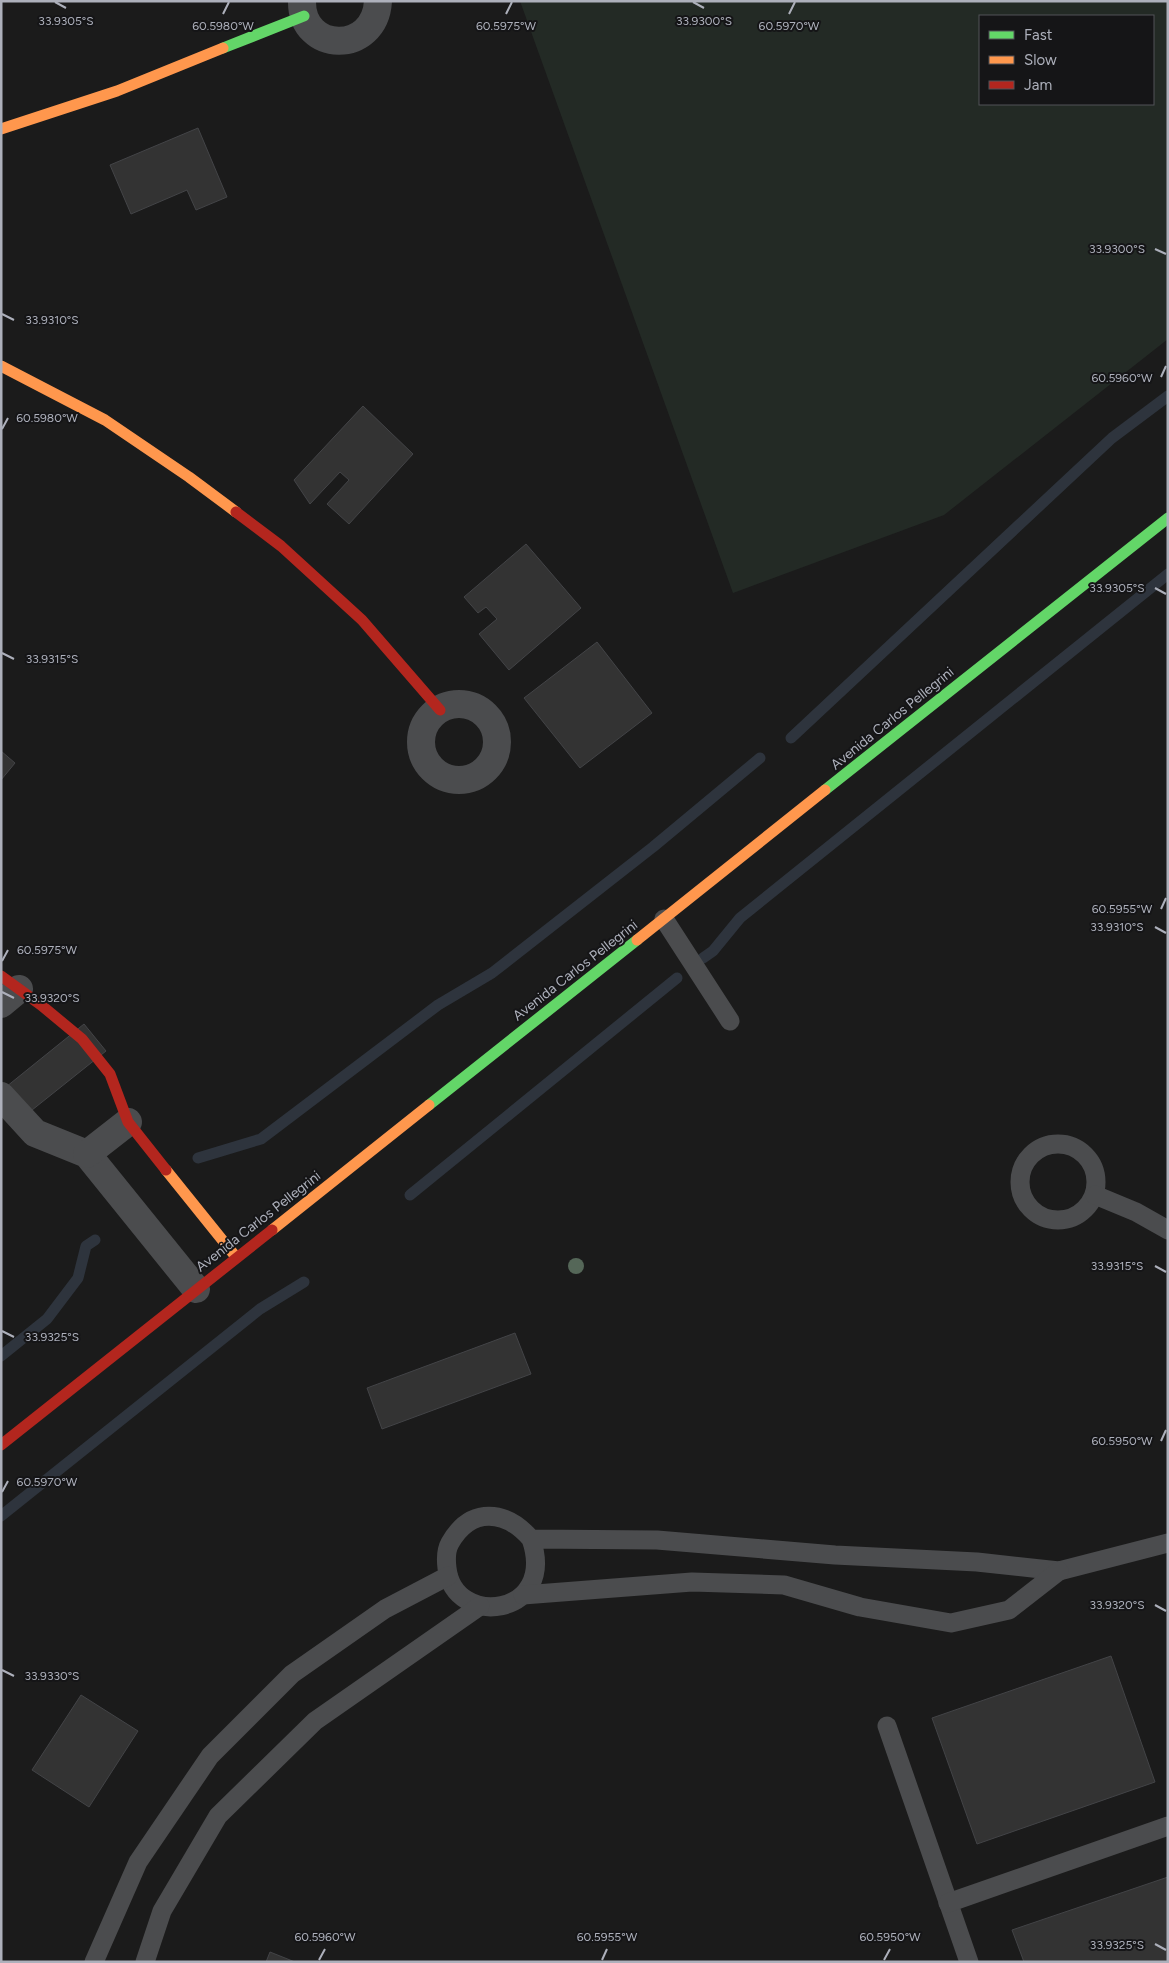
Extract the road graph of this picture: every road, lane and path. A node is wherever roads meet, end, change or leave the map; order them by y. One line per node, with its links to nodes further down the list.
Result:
1 (378, 1): 2 (street)
2 (303, 9): 3 (main road)
3 (1, 129)
4 (1, 366): 6 (main road)
5 (1168, 518): 7 (main road, Avenida Carlos Pellegrini)
6 (440, 710)
7 (664, 919): 9 (lane); 15 (main road, Avenida Carlos Pellegrini)
8 (7, 990): 11 (main road)
9 (730, 1021)
10 (1, 1096): 12 (street)
11 (128, 1122): 12 (street); 15 (main road)
12 (88, 1154): 16 (street)
13 (1094, 1195): 13 (lane); 14 (lane)
14 (1168, 1230)
15 (236, 1257): 16 (main road, Avenida Carlos Pellegrini)
16 (196, 1289): 17 (main road, Avenida Carlos Pellegrini)
17 (1, 1445)
18 (531, 1539): 20 (lane); 21 (lane); 22 (lane)
19 (1168, 1542): 20 (lane)
20 (1059, 1571): 22 (lane)
21 (448, 1576): 23 (lane); 27 (lane)
22 (523, 1595): 23 (lane)
23 (480, 1606): 28 (lane)
24 (887, 1726): 26 (lane)
25 (1168, 1826): 26 (lane)
26 (948, 1903): 29 (lane)
27 (94, 1962)
28 (145, 1962)
29 (969, 1962)

